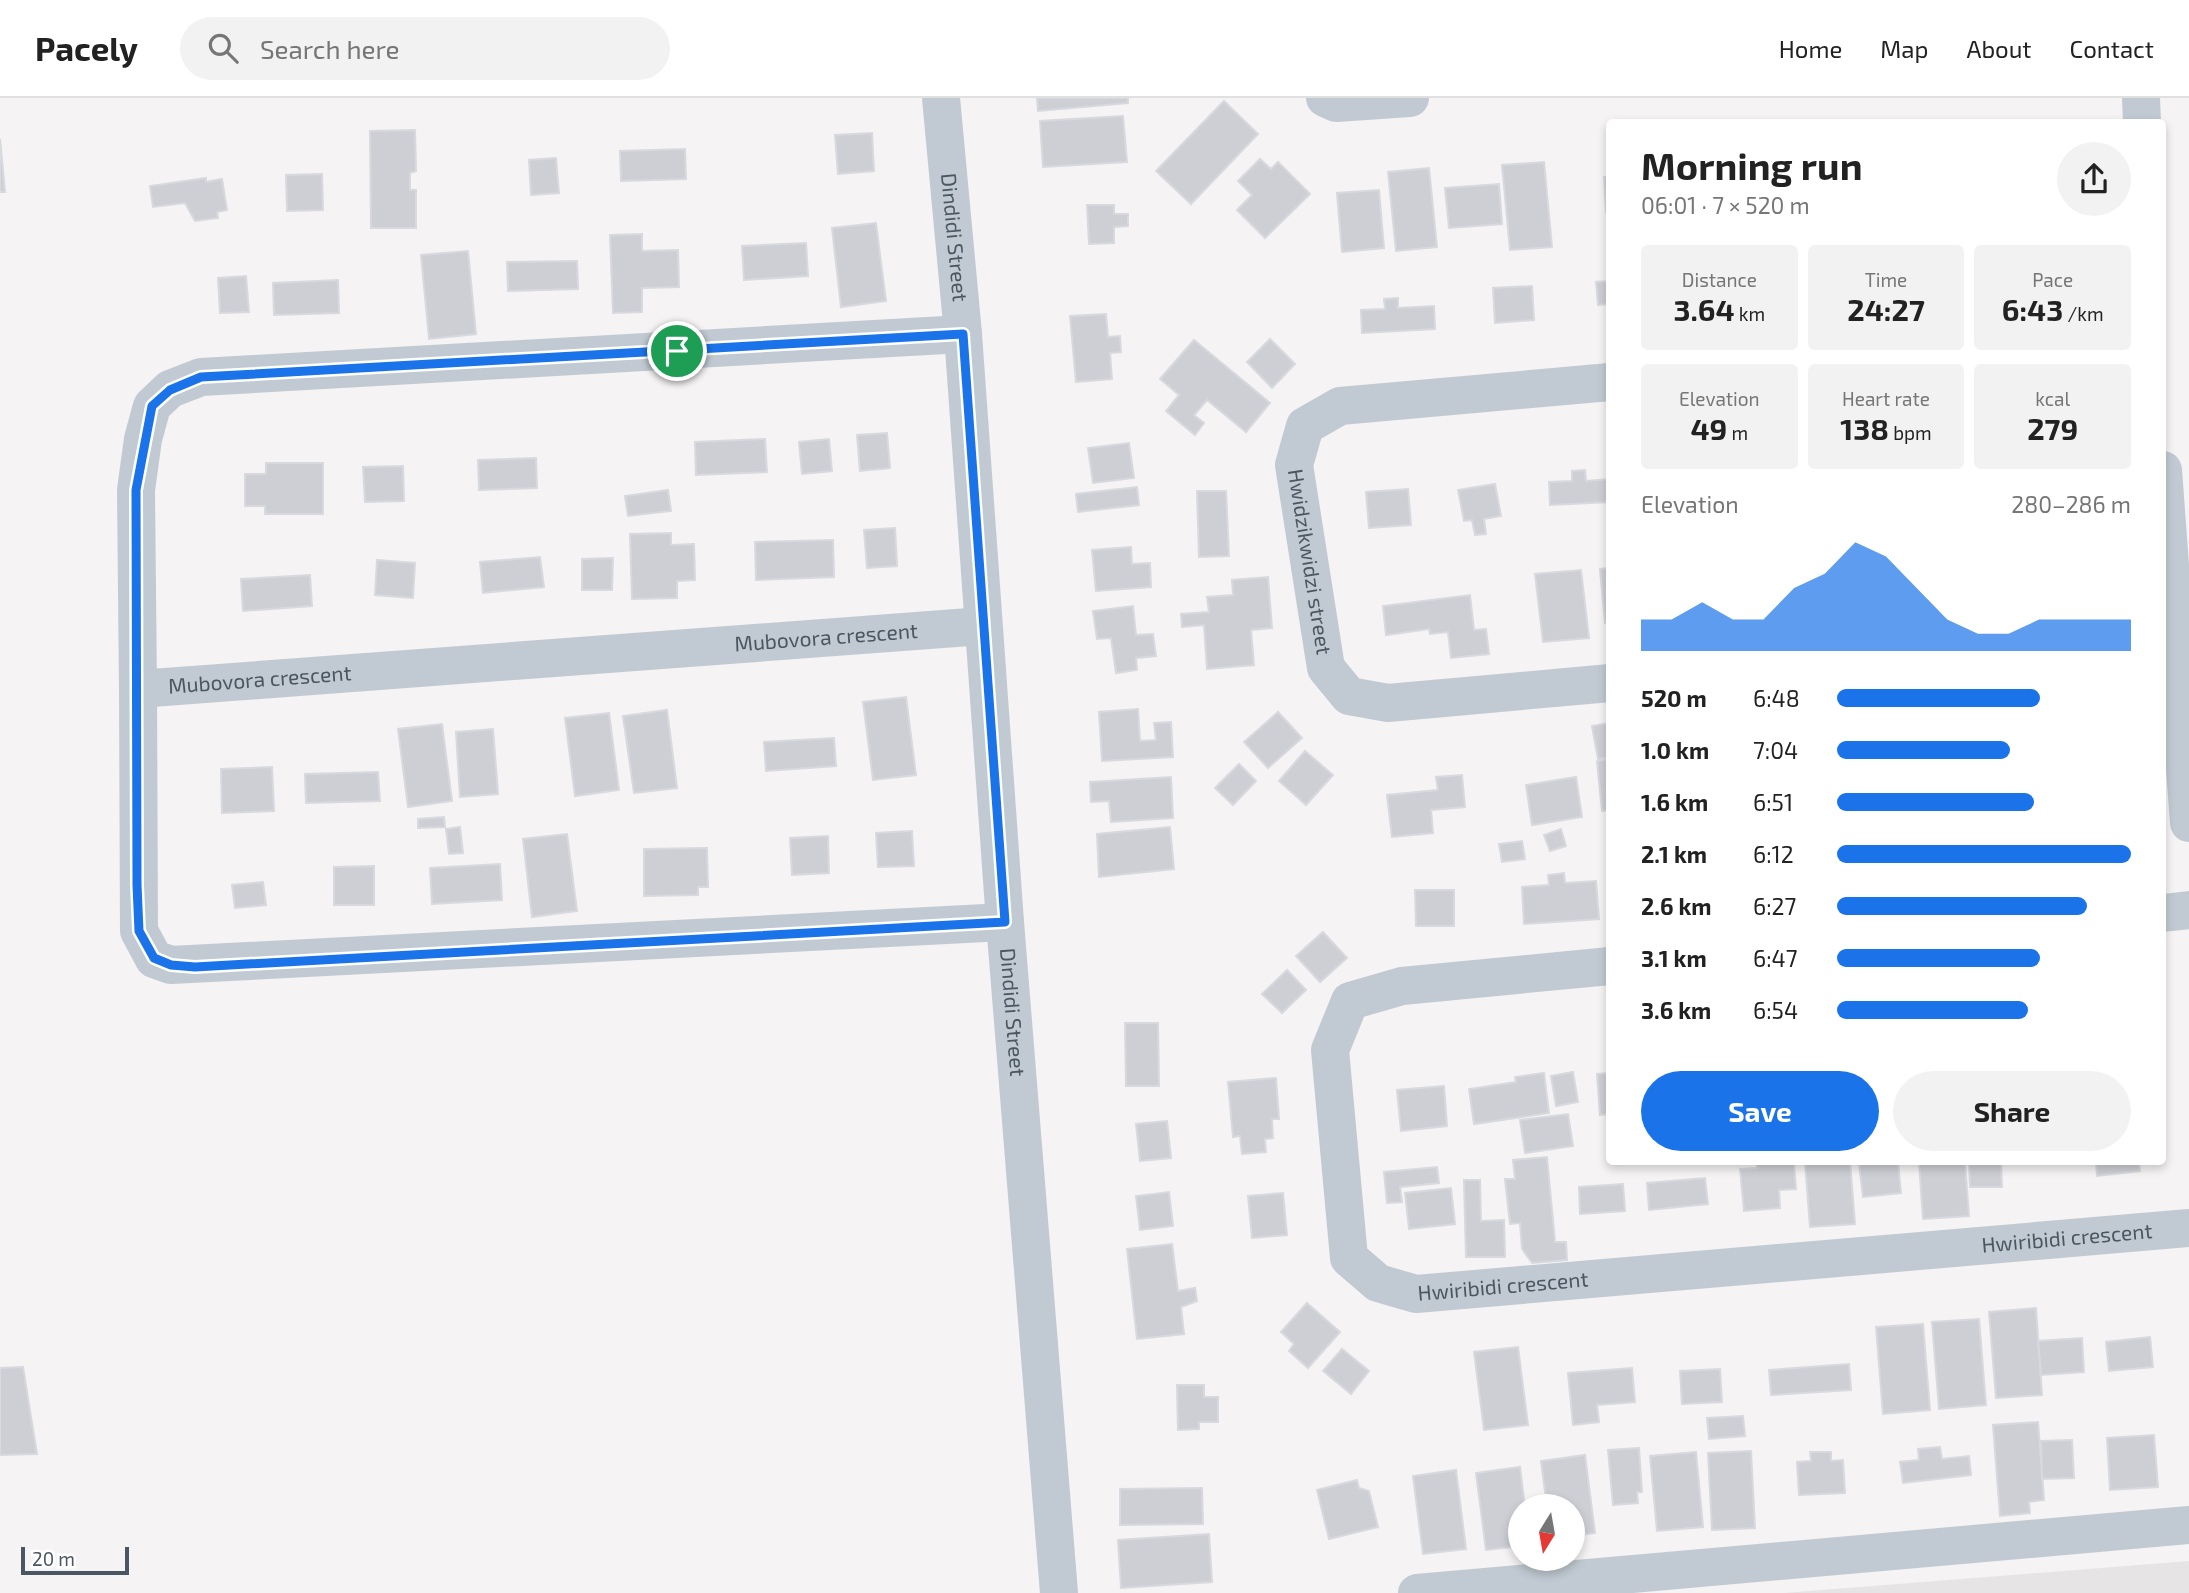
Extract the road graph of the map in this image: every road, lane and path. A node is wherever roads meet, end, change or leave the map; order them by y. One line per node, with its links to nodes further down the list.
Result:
1 (941, 98): 6 (street, Dindidi Street)
2 (1325, 98): 3 (street)
3 (1410, 98)
4 (2141, 98): 5 (street)
5 (2142, 119)
6 (963, 334): 9 (street, Dindidi Street); 12 (street, Mubovora crescent)
7 (1606, 382): 11 (street, Hwidzikwidzi street)
8 (2166, 550): 10 (street)
9 (983, 626): 12 (street, Mubovora crescent); 17 (street, Dindidi Street)
10 (2169, 631): 13 (street)
11 (1606, 683)
12 (138, 689): 17 (street)
13 (2187, 774): 14 (street)
14 (2189, 823)
15 (2189, 910): 16 (street)
16 (2166, 913)
17 (1005, 922): 21 (street, Dindidi Street)
18 (1606, 966): 19 (street, Hwiribidi crescent)
19 (2189, 1228)
20 (2189, 1525): 22 (street)
21 (1059, 1593)
22 (1417, 1593)

